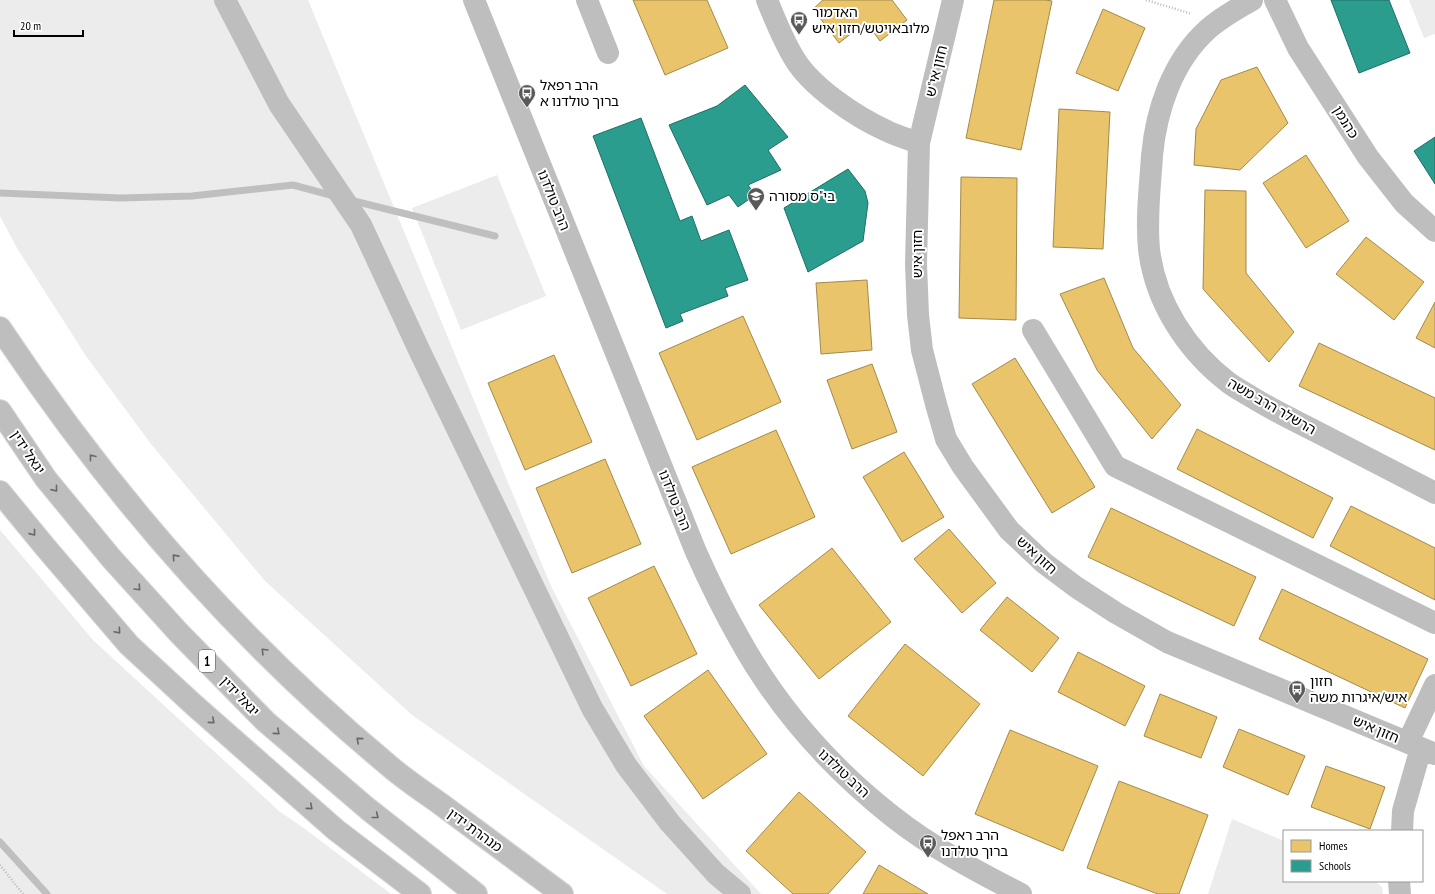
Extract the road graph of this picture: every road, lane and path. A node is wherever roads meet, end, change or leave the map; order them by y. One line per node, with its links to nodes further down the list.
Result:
1 (225, 0): 32 (main road)
2 (474, 0): 33 (main road, הרב טולדנו)
3 (587, 0): 10 (main road)
4 (767, 0): 11 (main road)
5 (953, 0): 11 (main road, חזון אי"ש)
6 (1146, 0): 9 (path)
7 (1252, 0): 9 (main road, הרשלר הרב משה)
8 (1275, 0): 12 (main road, כהנמן)
9 (1217, 22): 17 (main road, הרשלר הרב משה)
10 (608, 54)
11 (919, 142): 20 (main road, חזון איש)
12 (1435, 231)
13 (0, 328): 21 (main road, one-way to 13)
14 (1033, 330): 18 (main road)
15 (0, 411): 24 (main road, יגאל ידין / 1, one-way to 24)
16 (0, 492): 27 (main road, one-way to 27)
17 (1435, 493)
18 (1435, 623)
19 (1435, 685): 20 (main road)
20 (1421, 748): 22 (main road)
21 (388, 766): 30 (main road, מנהרת ידין); 31 (main road)
22 (1402, 830)
23 (0, 865): 26 (path)
24 (452, 875): 28 (main road); 29 (main road, 1)
25 (1399, 882): 34 (main road)
26 (23, 894)
27 (420, 894)
28 (476, 894)
29 (480, 894)
30 (562, 894)
31 (579, 894)
32 (740, 894)
33 (1021, 894)
34 (1400, 894)

